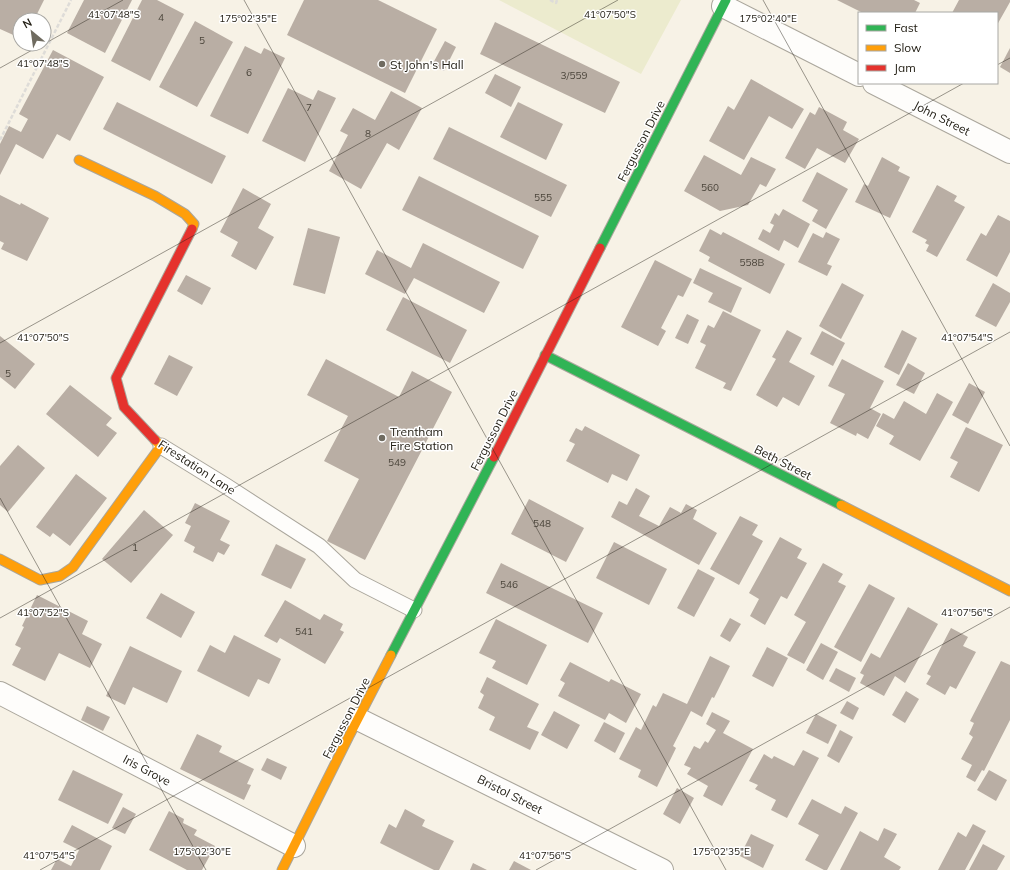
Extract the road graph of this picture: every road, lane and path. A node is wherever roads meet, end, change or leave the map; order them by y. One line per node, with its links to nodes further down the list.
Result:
1 (71, 0): 7 (path)
2 (550, 0): 3 (path)
3 (557, 0)
4 (725, 3): 5 (street); 10 (street, Fergusson Drive)
5 (858, 74)
6 (876, 84): 8 (street, John Street)
7 (0, 140)
8 (1010, 152)
9 (80, 160): 11 (street, Firestation Lane)
10 (546, 355): 13 (street, Beth Street); 14 (street, Fergusson Drive)
11 (161, 446): 12 (street); 14 (lane, Firestation Lane)
12 (0, 559)
13 (1010, 591)
14 (414, 610): 16 (street, Fergusson Drive)
15 (0, 693): 17 (street, Iris Grove)
16 (358, 719): 17 (street, Fergusson Drive); 19 (street, Bristol Street)
17 (294, 846): 18 (street, Fergusson Drive)
18 (282, 870)
19 (662, 870)

